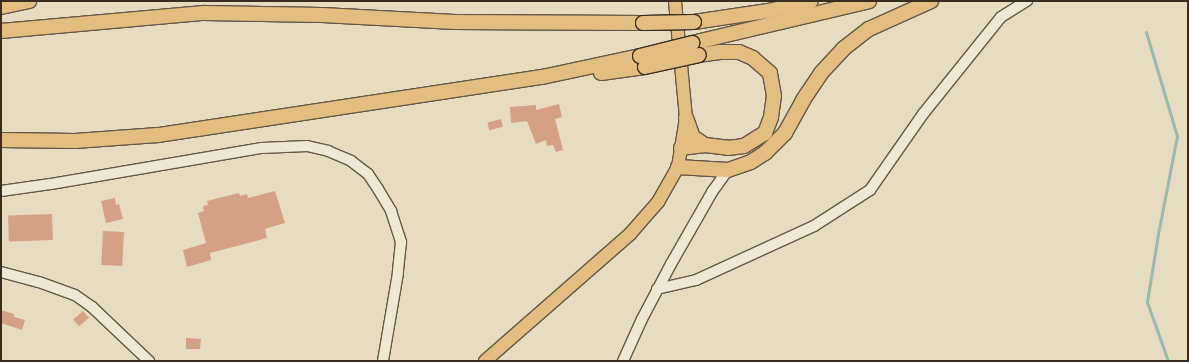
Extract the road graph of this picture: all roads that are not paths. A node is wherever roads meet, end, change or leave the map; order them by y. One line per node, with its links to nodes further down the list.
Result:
1 (29, 1): 7 (highway)
2 (675, 1): 10 (main road)
3 (810, 1): 8 (highway, bridge)
4 (868, 1): 9 (highway)
5 (931, 1): 15 (highway)
6 (1027, 1): 18 (street)
7 (1, 7)
8 (1, 31)
9 (696, 49): 11 (highway, bridge); 12 (highway)
10 (686, 118): 12 (highway); 13 (main road)
11 (1, 140)
12 (705, 145): 13 (highway)
13 (681, 148): 14 (main road)
14 (678, 167): 15 (highway); 21 (main road)
15 (728, 170): 18 (street)
16 (1, 190): 20 (street)
17 (1, 272): 19 (street)
18 (657, 290): 22 (street)
19 (149, 361)
20 (383, 361)
21 (484, 361)
22 (623, 361)

